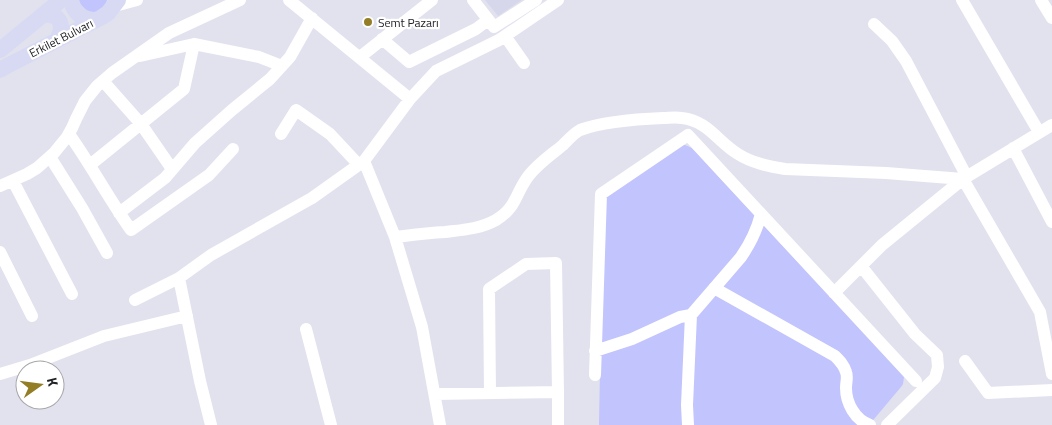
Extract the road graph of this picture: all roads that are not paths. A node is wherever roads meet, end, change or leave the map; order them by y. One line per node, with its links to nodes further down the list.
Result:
1 (61, 0): 13 (main road, Erkilet Bulvarı)
2 (71, 0): 16 (main road)
3 (137, 0): 12 (street)
4 (240, 0): 24 (street)
5 (289, 0): 14 (street)
6 (432, 0): 20 (street)
7 (473, 0): 17 (street)
8 (536, 0): 17 (street)
9 (558, 0): 19 (street)
10 (962, 0): 33 (street)
11 (1041, 0): 15 (street)
12 (114, 2): 16 (main road, Erkilet Bulvarı)
13 (43, 15): 21 (main road); 23 (main road, Erkilet Bulvarı)
14 (312, 18): 25 (street); 27 (street)
15 (1052, 18)
16 (96, 20): 21 (main road, Erkilet Bulvarı)
17 (488, 20): 20 (street)
18 (874, 24): 42 (street)
19 (505, 36): 26 (street); 30 (street)
20 (382, 39): 25 (street)
21 (56, 41): 28 (main road, Erkilet Bulvarı)
22 (194, 44): 24 (street); 27 (street); 31 (street)
23 (0, 50)
24 (135, 57): 29 (street)
25 (360, 57): 30 (street)
26 (524, 63)
27 (282, 66): 41 (street)
28 (0, 70)
29 (103, 81): 31 (street); 34 (street)
30 (410, 99): 39 (street)
31 (141, 124): 40 (street); 41 (street)
32 (1052, 125): 33 (street)
33 (1039, 132): 36 (street)
34 (69, 134): 38 (street); 40 (street)
35 (280, 134): 39 (street)
36 (1014, 148): 42 (street); 47 (street)
37 (233, 149): 45 (street)
38 (50, 157): 43 (street); 50 (street)
39 (361, 163): 48 (street); 52 (street)
40 (90, 165): 45 (street)
41 (172, 169): 45 (street)
42 (965, 178): 48 (street); 51 (street); 64 (street)
43 (13, 181): 44 (street); 55 (street)
44 (0, 186)
45 (119, 213)
46 (761, 214): 53 (street); 54 (street); 61 (street)
47 (1052, 222)
48 (395, 237): 70 (street)
49 (0, 252): 58 (street)
50 (108, 253)
51 (861, 266): 54 (street); 77 (street)
52 (179, 278): 56 (street); 59 (street)
53 (714, 288): 57 (street); 76 (street)
54 (834, 293): 66 (street)
55 (72, 294)
56 (135, 300)
57 (691, 315): 61 (street); 75 (street)
58 (32, 316)
59 (187, 316): 63 (street); 71 (street)
60 (306, 329): 72 (street)
61 (595, 351): 65 (street)
62 (965, 361): 67 (street)
63 (0, 374)
64 (1052, 374)
65 (594, 375)
66 (916, 381)
67 (1052, 390)
68 (558, 392): 69 (street); 69 (street); 74 (street)
69 (490, 393): 70 (street)
70 (434, 394): 73 (street)
71 (211, 425)
72 (331, 425)
73 (440, 425)
74 (558, 425)
75 (688, 425)
76 (870, 425)
77 (887, 425)

